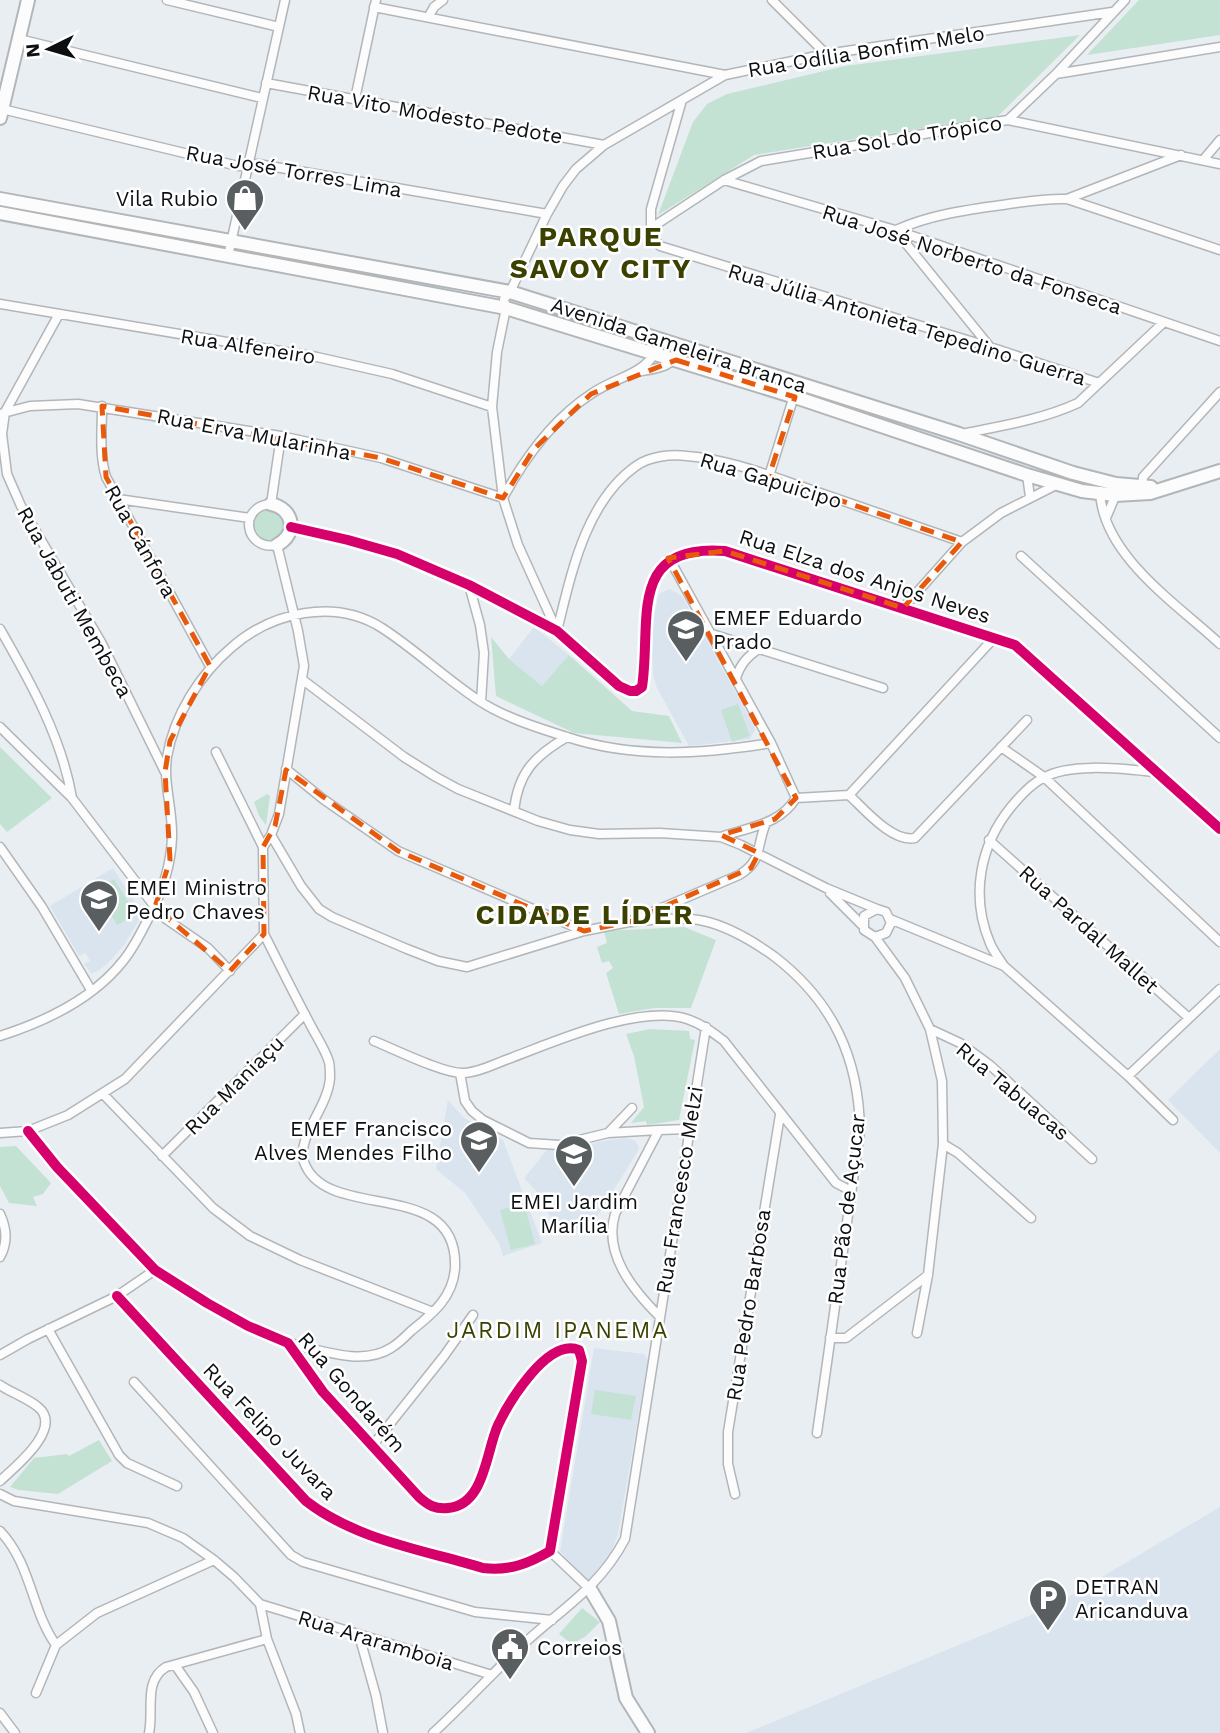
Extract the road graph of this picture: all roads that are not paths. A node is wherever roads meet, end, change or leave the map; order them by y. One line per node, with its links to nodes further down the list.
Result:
1 (28, 0): 11 (main road)
2 (167, 0): 10 (street)
3 (285, 0): 10 (street)
4 (443, 0): 9 (street)
5 (772, 0): 13 (street)
6 (1125, 0): 8 (street)
7 (375, 4): 9 (street); 18 (street)
8 (1112, 12): 13 (street, Rua Odília Bonfim Melo); 14 (street)
9 (429, 16): 15 (street)
10 (279, 27): 16 (street)
11 (19, 39): 17 (street); 20 (main road)
12 (1220, 47): 14 (street)
13 (826, 54): 15 (street, Rua Odília Bonfim Melo)
14 (1056, 74): 21 (street)
15 (725, 75): 19 (street, Rua Odília Bonfim Melo)
16 (266, 83): 17 (street); 18 (street, Rua Vito Modesto Pedote)
17 (262, 98): 26 (street)
18 (355, 99): 23 (street, Rua Vito Modesto Pedote)
19 (681, 100): 23 (street, Rua Odília Bonfim Melo); 35 (street)
20 (1, 113): 26 (street, Rua José Torres Lima)
21 (1008, 120): 24 (street, Rua Sol do Trópico); 28 (street, Rua Sol do Trópico)
22 (1220, 140): 25 (street)
23 (604, 145): 33 (street, Rua Odília Bonfim Melo)
24 (1181, 155): 25 (street, Rua Sol do Trópico); 30 (street)
25 (1205, 159): 27 (street, Rua Sol do Trópico)
26 (249, 164): 33 (street, Rua José Torres Lima); 37 (street)
27 (1220, 164)
28 (724, 180): 35 (street, Rua Sol do Trópico); 36 (street, Rua José Norberto da Fonseca)
29 (0, 199): 31 (main road, Avenida Gameleira Branca)
30 (1067, 199): 36 (street); 38 (street)
31 (32, 205): 34 (main road); 37 (main road, Avenida Gameleira Branca)
32 (0, 213): 34 (main road, Avenida Gameleira Branca)
33 (547, 214): 40 (street, Rua Odília Bonfim Melo)
34 (28, 219): 39 (main road, Avenida Gameleira Branca)
35 (651, 228): 48 (street, Rua Júlia Antonieta Tepedino Guerra)
36 (895, 230): 44 (street, Rua José Norberto da Fonseca); 48 (street)
37 (232, 242): 39 (street); 40 (main road, Avenida Gameleira Branca)
38 (1220, 250)
39 (228, 256): 42 (main road, Avenida Gameleira Branca)
40 (510, 292): 42 (street, Rua Odília Bonfim Melo); 45 (main road, Avenida Gameleira Branca)
41 (0, 304): 43 (street, Rua Alfeneiro)
42 (506, 308): 49 (main road, Avenida Gameleira Branca); 57 (street)
43 (59, 314): 57 (street, Rua Alfeneiro); 58 (street, Rua Jabuti Membeca)
44 (1163, 323): 46 (street, Rua José Norberto da Fonseca); 53 (street)
45 (663, 340): 47 (main road, Avenida Gameleira Branca); 49 (street)
46 (1220, 341)
47 (684, 346): 50 (street); 52 (main road, Avenida Gameleira Branca)
48 (990, 347): 53 (street, Rua Júlia Antonieta Tepedino Guerra)
49 (656, 355): 50 (main road, Avenida Gameleira Branca); 51 (street)
50 (676, 360): 51 (street); 55 (main road, Avenida Gameleira Branca)
51 (636, 372): 72 (street)
52 (798, 383): 55 (street); 59 (main road, Avenida Gameleira Branca)
53 (1099, 383): 60 (street)
54 (1220, 392): 69 (street)
55 (795, 397): 62 (main road, Avenida Gameleira Branca); 65 (street)
56 (102, 406): 58 (street, Rua Erva Mularinha); 61 (street, Rua Erva Mularinha); 73 (street, Rua Cánfora)
57 (492, 407): 72 (street)
58 (2, 413): 104 (street, Rua Jabuti Membeca)
59 (941, 428): 60 (main road, Avenida Gameleira Branca); 62 (main road)
60 (959, 434): 66 (main road, Avenida Gameleira Branca)
61 (281, 436): 72 (street, Rua Erva Mularinha); 74 (street)
62 (936, 443): 64 (main road, Avenida Gameleira Branca)
63 (1220, 471): 69 (main road, Avenida Gameleira Branca)
64 (1027, 475): 67 (main road, Avenida Gameleira Branca); 71 (street)
65 (769, 476): 78 (street, Rua Gapuicipo); 86 (street, Rua Gapuicipo)
66 (1101, 480): 68 (main road, Avenida Gameleira Branca); 70 (street)
67 (1058, 484): 70 (main road, Avenida Gameleira Branca); 71 (street)
68 (1118, 490): 69 (main road, Avenida Gameleira Branca); 70 (main road, Avenida Gameleira Branca); 76 (street)
69 (1142, 490)
70 (1100, 494): 76 (street)
71 (1030, 497): 78 (street)
72 (503, 498): 86 (street)
73 (118, 499): 75 (street); 91 (street, Rua Cánfora)
74 (271, 503): 75 (street); 77 (main road)
75 (250, 518): 79 (street)
76 (1106, 518): 89 (street)
77 (291, 527): 79 (main road); 82 (street)
78 (962, 542): 83 (street)
79 (277, 545): 84 (street)
80 (1021, 556): 99 (street)
81 (670, 560): 83 (street, Rua Elza dos Anjos Neves); 86 (street); 87 (street)
82 (469, 585): 86 (street); 95 (street)
83 (904, 608): 88 (street, Rua Elza dos Anjos Neves)
84 (293, 615): 91 (street); 93 (street); 95 (street)
85 (0, 629): 108 (street)
86 (558, 631)
87 (712, 634): 90 (street); 92 (street)
88 (994, 638): 105 (street, Rua Elza dos Anjos Neves); 107 (street)
89 (1220, 643)
90 (760, 648): 92 (street); 94 (street)
91 (210, 666): 104 (street)
92 (736, 678): 100 (street)
93 (303, 680): 103 (street); 110 (street)
94 (883, 688)
95 (481, 702): 98 (street)
96 (1027, 720): 101 (street)
97 (0, 727): 108 (street)
98 (567, 737): 100 (street); 110 (street)
99 (1220, 738)
100 (771, 743): 109 (street)
101 (1001, 747): 106 (street); 107 (street)
102 (216, 752): 117 (street)
103 (286, 769): 113 (street); 125 (street)
104 (165, 772): 120 (street)
105 (1154, 772): 106 (street); 112 (street, Rua Elza dos Anjos Neves)
106 (1044, 777): 115 (street); 128 (street)
107 (849, 795): 109 (street)
108 (72, 798): 120 (street)
109 (796, 798): 111 (street)
110 (514, 811): 114 (street)
111 (766, 823): 114 (street); 118 (street)
112 (1220, 829)
113 (271, 835): 117 (street); 125 (street)
114 (721, 837): 118 (street)
115 (989, 841): 129 (street); 134 (street, Rua Pardal Mallet)
116 (0, 847): 132 (street)
117 (263, 847): 126 (street)
118 (759, 853): 119 (street); 123 (street)
119 (826, 888): 121 (street); 124 (street)
120 (155, 907): 130 (street); 132 (street)
121 (877, 909): 122 (street); 124 (street)
122 (890, 919): 127 (street); 129 (street)
123 (629, 922): 125 (street); 153 (street, Rua Pão de Açucar)
124 (862, 925): 127 (street)
125 (584, 931)
126 (264, 934): 130 (street); 133 (street)
127 (875, 937): 136 (street)
128 (1220, 942)
129 (1004, 966): 140 (street)
130 (230, 971): 141 (street)
131 (1220, 989): 134 (street)
132 (91, 990): 137 (street)
133 (305, 1014): 151 (street, Rua Maniaçu); 160 (street)
134 (1189, 1018): 140 (street)
135 (706, 1027): 139 (street); 143 (street); 145 (street, Rua Francesco Melzi)
136 (930, 1028): 150 (street); 152 (street, Rua Tabuacas)
137 (0, 1036)
138 (374, 1041): 139 (street)
139 (460, 1073): 149 (street)
140 (1128, 1076): 144 (street)
141 (103, 1094): 147 (street); 151 (street)
142 (632, 1108): 149 (street)
143 (780, 1115): 153 (street); 175 (street, Rua Pedro Barbosa)
144 (1173, 1120)
145 (689, 1129): 146 (street); 162 (street, Rua Francesco Melzi)
146 (659, 1130): 149 (street); 162 (street)
147 (27, 1131): 148 (street); 157 (street, Rua Gondarém)
148 (0, 1133)
149 (608, 1133)
150 (943, 1144): 155 (street); 158 (street)
151 (162, 1156): 160 (street)
152 (1092, 1159)
153 (851, 1191): 165 (street, Rua Pão de Açucar)
154 (0, 1214): 156 (street)
155 (1031, 1217)
156 (0, 1258)
157 (155, 1269): 159 (street); 166 (street, Rua Gondarém)
158 (928, 1275): 164 (street); 165 (street)
159 (117, 1296): 163 (street); 177 (street, Rua Felipo Juvara)
160 (433, 1312): 166 (street)
161 (473, 1315): 171 (street)
162 (660, 1317): 179 (street, Rua Francesco Melzi)
163 (48, 1329): 167 (street); 173 (street)
164 (917, 1333)
165 (830, 1338): 170 (street, Rua Pão de Açucar)
166 (288, 1343): 171 (street, Rua Gondarém)
167 (0, 1355)
168 (134, 1382): 181 (street)
169 (0, 1385): 172 (street)
170 (817, 1433)
171 (373, 1445): 177 (street, Rua Gondarém)
172 (0, 1481)
173 (177, 1486)
174 (0, 1494): 178 (street)
175 (735, 1494)
176 (0, 1531): 184 (street)
177 (550, 1550): 179 (street)
178 (214, 1560): 180 (street); 184 (street)
179 (590, 1589): 181 (street, Rua Francesco Melzi); 195 (main road)
180 (260, 1604): 182 (street, Rua Araramboia); 183 (street)
181 (552, 1620): 186 (street, Rua Francesco Melzi)
182 (359, 1635): 186 (street, Rua Araramboia); 193 (street)
183 (267, 1640): 185 (street); 192 (street)
184 (56, 1645): 187 (street)
185 (175, 1664): 190 (street); 191 (street)
186 (492, 1675): 194 (street, Rua Francesco Melzi)
187 (36, 1693)
188 (0, 1713): 189 (street)
189 (15, 1733)
190 (149, 1733)
191 (213, 1733)
192 (300, 1733)
193 (383, 1733)
194 (433, 1733)
195 (648, 1733)

